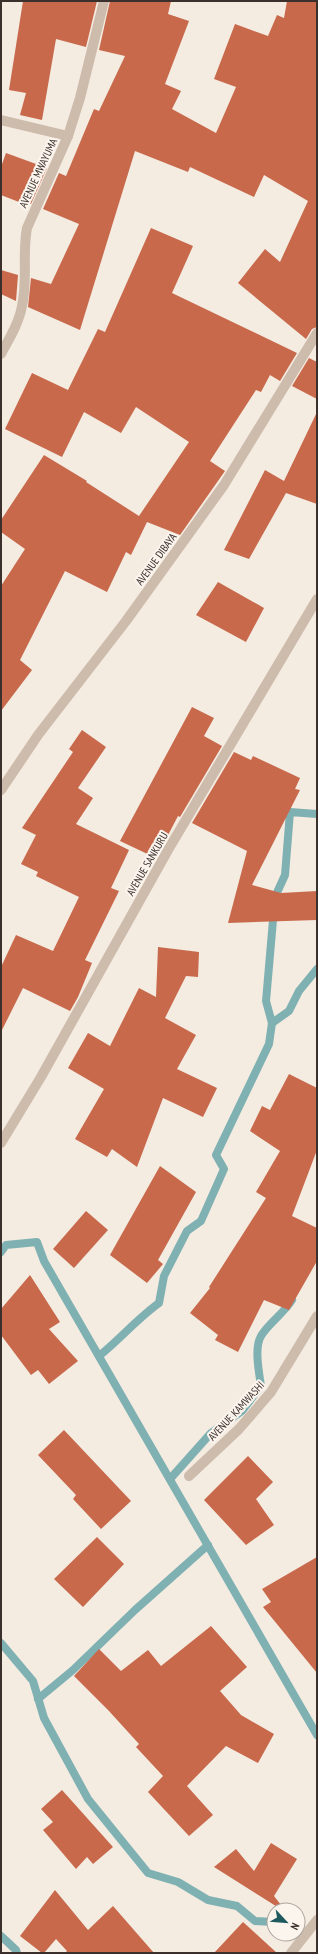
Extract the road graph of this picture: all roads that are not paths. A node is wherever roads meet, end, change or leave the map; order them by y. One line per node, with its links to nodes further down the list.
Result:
1 (104, 1): 3 (street, AVENUE MWAYUMA)
2 (1, 120): 3 (street)
3 (68, 136): 5 (street, AVENUE MWAYUMA)
4 (316, 340): 7 (street, AVENUE DIBAYA)
5 (1, 354)
6 (317, 599): 8 (street, AVENUE SANKURU)
7 (1, 790)
8 (1, 1143)
9 (317, 1316): 10 (street, AVENUE KAMWASHI)
10 (189, 1476)
11 (317, 1920): 12 (street)
12 (291, 1953)

